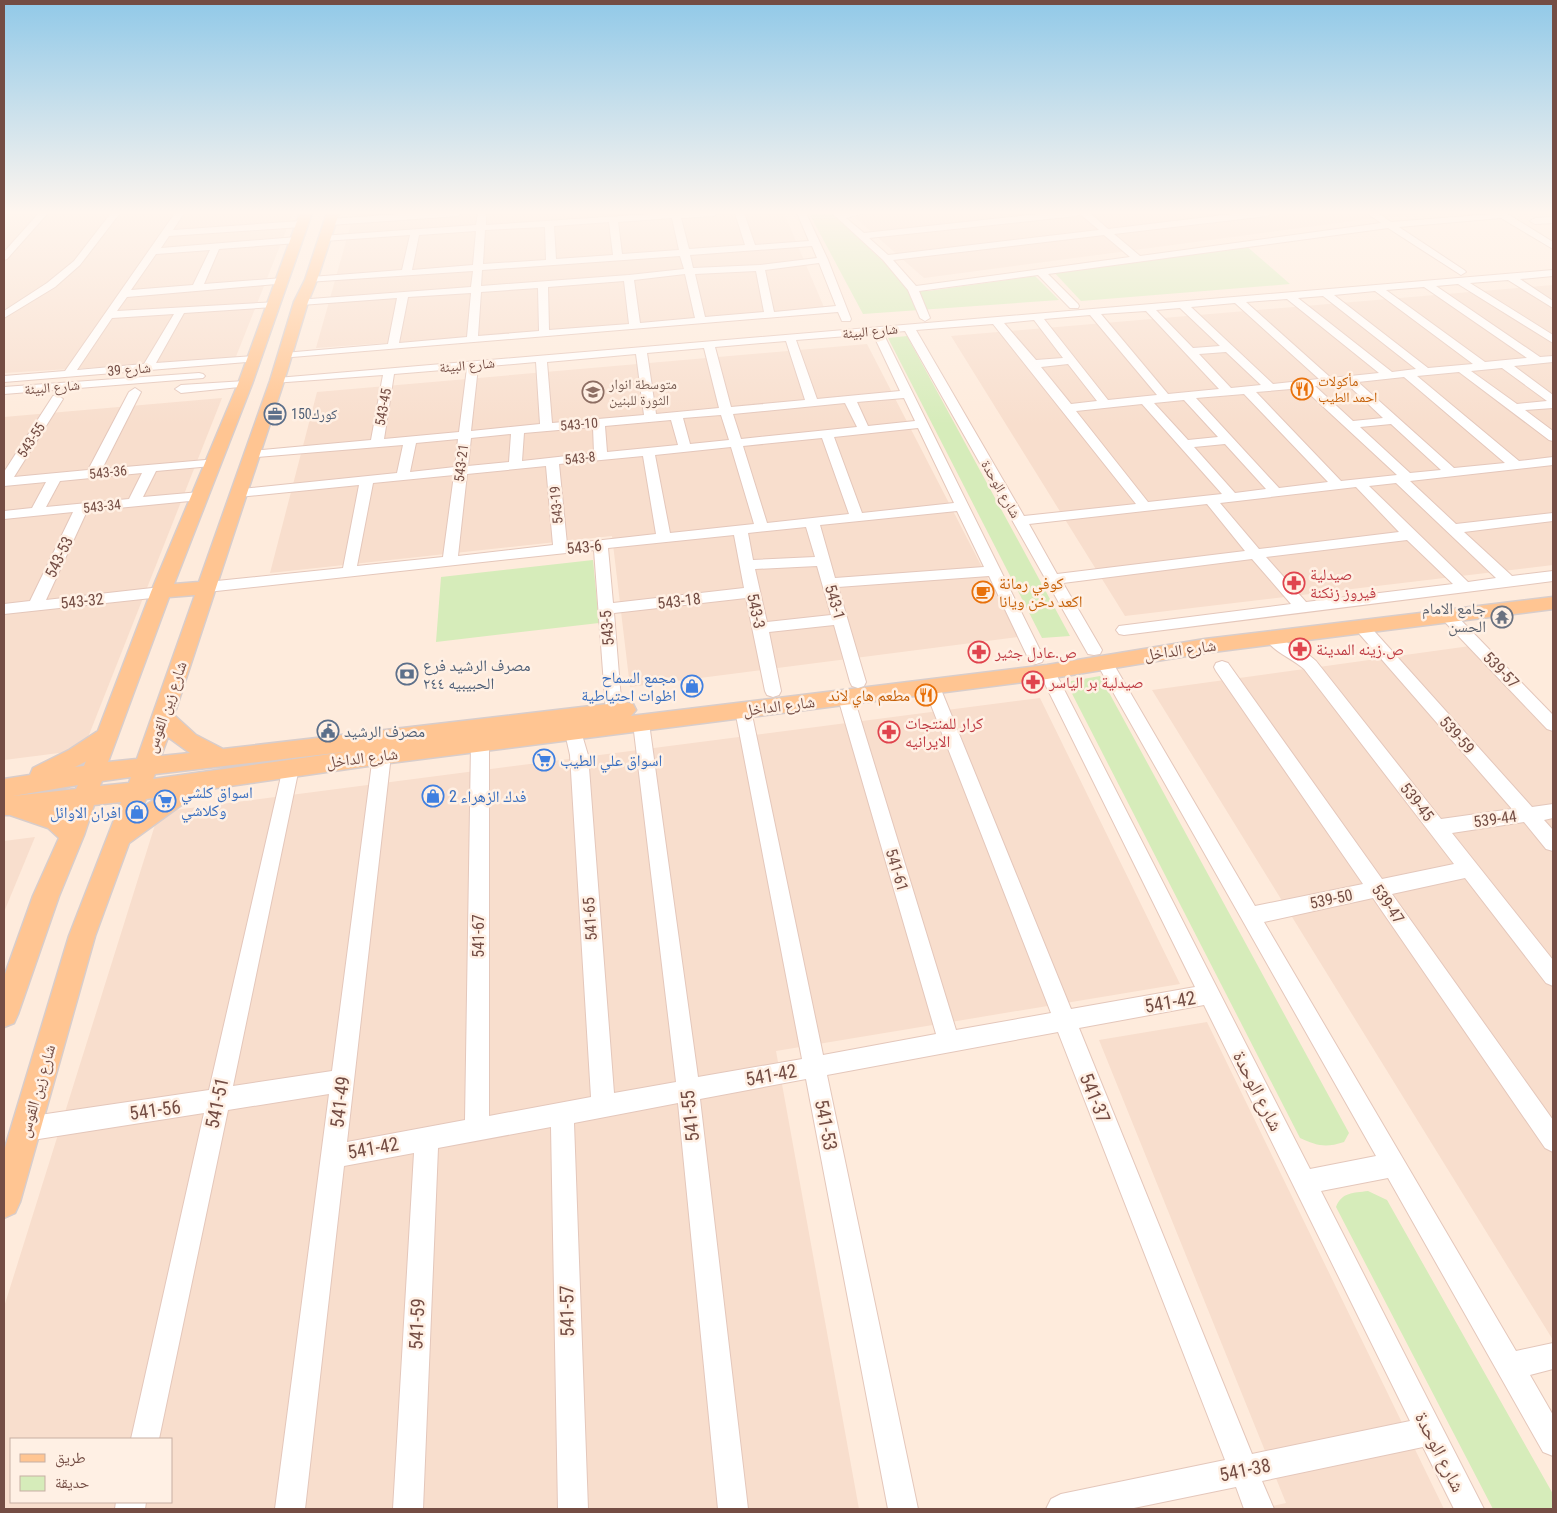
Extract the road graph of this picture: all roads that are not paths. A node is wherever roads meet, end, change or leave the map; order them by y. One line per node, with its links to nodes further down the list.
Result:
1 (54, 284): 47 (street)
2 (131, 284): 31 (street)
3 (199, 284): 23 (street)
4 (233, 284): 22 (street)
5 (286, 284): 37 (main road, شارع زين القوس)
6 (302, 284): 36 (main road, شارع زين القوس)
7 (437, 284): 29 (street)
8 (477, 284): 26 (street)
9 (543, 284): 10 (street); 26 (street); 60 (street)
10 (549, 284)
11 (630, 284): 57 (street)
12 (692, 284): 52 (street)
13 (763, 284): 49 (street)
14 (832, 284): 43 (street)
15 (908, 284): 27 (street)
16 (951, 284): 27 (street)
17 (1052, 284): 40 (street)
18 (1345, 284): 24 (street, شارع البيئة)
19 (1426, 284): 25 (street, شارع البيئة); 56 (street)
20 (1470, 284): 54 (street)
21 (1520, 284): 39 (street)
22 (227, 286): 23 (street); 41 (street)
23 (197, 288): 28 (street)
24 (1269, 288): 34 (street); 40 (street, شارع البيئة)
25 (1377, 288): 30 (street, شارع البيئة); 79 (street)
26 (476, 289): 29 (street); 65 (street)
27 (913, 289): 51 (street)
28 (157, 291): 31 (street); 46 (street)
29 (436, 292): 32 (street)
30 (1326, 293): 33 (street, شارع البيئة); 61 (street)
31 (124, 294): 48 (street)
32 (403, 295): 36 (street); 68 (street)
33 (1290, 296): 34 (street, شارع البيئة); 64 (street)
34 (1278, 297): 35 (street, شارع البيئة)
35 (1238, 300): 38 (street, شارع البيئة); 92 (street)
36 (301, 302): 82 (main road, شارع زين القوس)
37 (274, 304): 41 (street); 83 (main road, شارع زين القوس)
38 (1182, 305): 42 (street, شارع البيئة); 69 (street)
39 (1553, 305)
40 (1074, 306): 51 (street, شارع البيئة)
41 (216, 308): 44 (street)
42 (1149, 308): 45 (street, شارع البيئة); 71 (street)
43 (842, 309): 49 (street); 55 (street)
44 (181, 310): 46 (street); 80 (street)
45 (1093, 312): 50 (street, شارع البيئة); 102 (street)
46 (144, 313): 48 (street)
47 (4, 315)
48 (109, 315): 86 (street)
49 (770, 315): 52 (street)
50 (1037, 317): 53 (street, شارع البيئة); 74 (street)
51 (925, 318): 55 (street, شارع البيئة)
52 (701, 320): 57 (street)
53 (996, 320): 58 (street, شارع البيئة); 77 (street)
54 (1522, 320): 56 (street); 66 (street)
55 (848, 324): 62 (street, شارع البيئة)
56 (1485, 324): 75 (street)
57 (635, 326): 60 (street)
58 (909, 328): 59 (street, شارع البيئة); 165 (street, شارع الوحدة)
59 (877, 331): 63 (street, شارع البيئة); 99 (street, شارع الوحدة)
60 (544, 334): 65 (street)
61 (1379, 335): 64 (street); 85 (street)
62 (743, 337): 63 (street, شارع البيئة); 67 (street, شارع البيئة); 82 (street, شارع البيئة)
63 (790, 338): 107 (street)
64 (1343, 338): 89 (street)
65 (472, 340): 68 (street)
66 (1553, 340)
67 (709, 345): 70 (street, شارع البيئة); 112 (street)
68 (393, 347): 82 (street)
69 (1228, 348): 71 (street); 94 (street)
70 (642, 350): 72 (street, شارع البيئة); 115 (street)
71 (1190, 352): 98 (street)
72 (541, 359): 76 (street, شارع البيئة); 121 (street)
73 (1553, 359): 75 (street)
74 (1072, 360): 77 (street); 108 (street)
75 (1539, 361): 78 (street)
76 (473, 364): 84 (street, شارع البيئة); 125 (street, 543-21)
77 (1033, 364): 110 (street)
78 (1504, 364): 79 (street); 105 (street)
79 (1483, 366): 81 (street)
80 (148, 367): 83 (street, شارع 39); 86 (street, شارع 39)
81 (1462, 368): 85 (street); 111 (street)
82 (280, 369): 84 (street, شارع البيئة); 114 (main road, شارع زين القوس)
83 (247, 372): 97 (street, شارع البيئة); 117 (main road, شارع زين القوس)
84 (389, 372): 130 (street, 543-45)
85 (1426, 372): 87 (street)
86 (68, 374): 90 (street, شارع 39)
87 (1407, 374): 89 (street); 139 (street)
88 (210, 375): 96 (street, شارع البيئة)
89 (1390, 376): 91 (street)
90 (4, 379)
91 (1349, 380): 92 (street); 116 (street)
92 (1329, 382): 93 (street)
93 (1306, 384): 94 (street); 120 (street)
94 (1271, 388): 95 (street)
95 (1247, 390): 98 (street); 151 (street)
96 (4, 391)
97 (135, 392): 101 (street, شارع البيئة); 143 (street)
98 (1228, 392): 100 (street)
99 (907, 394): 103 (street, 543-10); 119 (street, شارع الوحدة)
100 (1188, 396): 102 (street); 128 (street)
101 (57, 398): 106 (street, شارع البيئة); 149 (street, 543-55)
102 (1165, 398): 104 (street)
103 (849, 399): 107 (street, 543-10); 123 (street)
104 (1146, 400): 108 (street); 131 (street)
105 (1553, 400)
106 (4, 403)
107 (812, 403): 112 (street, 543-10)
108 (1105, 404): 110 (street)
109 (1553, 404): 111 (street)
110 (1066, 408): 159 (street)
111 (1514, 408): 126 (street)
112 (726, 410): 113 (street, 543-10); 129 (street)
113 (676, 415): 115 (street, 543-10); 132 (street)
114 (264, 418): 117 (main road); 134 (main road, شارع زين القوس)
115 (651, 418): 118 (street, 543-10)
116 (1394, 420): 120 (street); 144 (street)
117 (229, 421): 137 (main road, شارع زين القوس)
118 (599, 422): 121 (street, 543-10); 135 (street)
119 (922, 424): 123 (street, 543-8); 158 (street, شارع الوحدة)
120 (1350, 425): 147 (street)
121 (546, 427): 122 (street, 543-10)
122 (518, 430): 125 (street, 543-10); 138 (street)
123 (864, 430): 124 (street, 543-8)
124 (826, 433): 129 (street, 543-8); 164 (street)
125 (465, 435): 127 (street, 543-10); 142 (street, 543-21)
126 (1553, 437)
127 (410, 440): 130 (street, 543-10); 145 (street)
128 (1228, 440): 131 (street); 152 (street)
129 (738, 442): 132 (street, 543-8); 167 (street)
130 (377, 443): 134 (street, 543-10)
131 (1185, 444): 155 (street)
132 (685, 448): 133 (street, 543-8)
133 (648, 451): 135 (street, 543-8); 171 (street)
134 (251, 454): 153 (main road, شارع زين القوس)
135 (601, 456): 136 (street, 543-8)
136 (552, 461): 138 (street, 543-8); 173 (street, 543-19)
137 (212, 462): 141 (street, 543-36); 154 (main road, شارع زين القوس)
138 (515, 465): 142 (street, 543-8)
139 (1516, 465): 140 (street); 144 (street)
140 (1550, 467)
141 (151, 468): 143 (street, 543-36); 157 (street)
142 (461, 470): 145 (street, 543-8); 175 (street, 543-21)
143 (93, 473): 146 (street, 543-36)
144 (1452, 473): 147 (street)
145 (403, 476): 148 (street, 543-8)
146 (55, 477): 149 (street, 543-36); 161 (street)
147 (1404, 478): 150 (street); 168 (street)
148 (366, 480): 153 (street, 543-8); 179 (street)
149 (4, 482)
150 (1359, 483): 151 (street); 170 (street)
151 (1338, 485): 152 (street)
152 (1276, 492): 155 (street)
153 (238, 493): 184 (main road, شارع زين القوس)
154 (200, 496): 157 (street, 543-34); 187 (main road, شارع زين القوس)
155 (1232, 497): 156 (street)
156 (1211, 500): 159 (street); 174 (street)
157 (134, 502): 160 (street, 543-34)
158 (962, 506): 164 (street, 543-6); 178 (street, شارع الوحدة)
159 (1144, 507): 165 (street)
160 (82, 508): 161 (street, 543-34); 190 (street, 543-53)
161 (37, 512): 162 (street, 543-34)
162 (4, 515)
163 (1553, 517): 168 (street)
164 (857, 518): 166 (street, 543-6)
165 (1020, 521): 181 (street, شارع الوحدة)
166 (812, 522): 167 (street, 543-6); 176 (street, 543-1)
167 (762, 528): 169 (street, 543-6)
168 (1453, 528): 182 (street)
169 (740, 530): 171 (street, 543-6); 177 (street, 543-3)
170 (1410, 536): 174 (street); 185 (street)
171 (664, 538): 172 (street, 543-6)
172 (601, 545): 173 (street, 543-6); 193 (street, 543-5)
173 (560, 549): 175 (street, 543-6)
174 (1255, 554): 181 (street); 191 (street)
175 (450, 561): 179 (street, 543-6)
176 (823, 561): 177 (street); 183 (street, 543-1)
177 (747, 565): 188 (street, 543-3)
178 (993, 571): 183 (street); 201 (street, شارع الوحدة)
179 (349, 572): 184 (street, 543-6)
180 (1553, 576): 182 (street)
181 (1053, 579): 200 (street, شارع الوحدة)
182 (1509, 582): 185 (street)
183 (830, 583): 195 (street, 543-1)
184 (207, 587): 187 (main road); 209 (main road, شارع زين القوس)
185 (1466, 587): 191 (street)
186 (1553, 590): 196 (main road, شارع الداخل)
187 (161, 592): 190 (street, 543-32); 213 (main road, شارع زين القوس)
188 (752, 592): 193 (street, 543-18); 198 (street, 543-3)
189 (1553, 602): 194 (main road, شارع الداخل)
190 (36, 606): 192 (street, 543-32)
191 (1303, 608): 196 (street)
192 (4, 609)
193 (606, 609): 208 (street, 543-5)
194 (1448, 616): 197 (main road, شارع الداخل); 207 (street, 539-57)
195 (840, 619): 198 (street); 204 (street, 543-1)
196 (1266, 626): 197 (main road, شارع الداخل); 199 (street); 200 (main road, شارع الداخل); 226 (street, 539-45)
197 (1361, 626): 225 (street, 539-59)
198 (760, 628): 205 (street, 543-3)
199 (1124, 630)
200 (1099, 656): 201 (main road, شارع الداخل); 232 (street, شارع الوحدة)
201 (1041, 665): 203 (main road, شارع الداخل); 204 (main road, شارع الداخل); 234 (street, شارع الوحدة)
202 (1222, 667): 231 (street, 539-47)
203 (932, 687): 204 (main road, شارع الداخل); 236 (street, 541-37)
204 (852, 690): 205 (main road, شارع الداخل); 206 (main road, شارع الداخل); 237 (street, 541-61)
205 (773, 691): 208 (main road, شارع الداخل)
206 (743, 710): 210 (main road, شارع الداخل); 238 (street, 541-53)
207 (1546, 710): 211 (street, 539-57)
208 (614, 712): 216 (main road, شارع الداخل)
209 (163, 717): 216 (main road); 217 (main road, شارع زين القوس)
210 (641, 723): 212 (main road, شارع الداخل); 240 (street, 541-55)
211 (1553, 725)
212 (574, 733): 214 (main road, شارع الداخل); 242 (street, 541-65)
213 (107, 736): 219 (main road, شارع زين القوس); 222 (main road)
214 (480, 744): 215 (main road, شارع الداخل); 245 (street, 541-67)
215 (382, 755): 218 (main road, شارع الداخل); 239 (street, 541-49)
216 (221, 757): 217 (main road, شارع الداخل)
217 (146, 767): 219 (main road, شارع الداخل); 221 (main road, شارع زين القوس)
218 (290, 768): 220 (main road, شارع الداخل); 241 (street, 541-51)
219 (93, 773): 222 (main road, شارع الداخل); 223 (main road, شارع زين القوس)
220 (199, 780): 221 (main road, شارع الداخل); 228 (main road)
221 (136, 791): 223 (main road, شارع الداخل); 228 (main road, شارع زين القوس)
222 (7, 797): 223 (main road, شارع الداخل); 227 (main road)
223 (86, 798): 227 (main road, شارع زين القوس)
224 (1553, 811): 225 (street, 539-44)
225 (1528, 815): 226 (street, 539-44); 229 (street, 539-59)
226 (1437, 828): 230 (street, 539-45)
227 (72, 835): 235 (main road, شارع زين القوس)
228 (119, 837): 244 (main road, شارع زين القوس)
229 (1553, 843)
230 (1470, 869): 231 (street, 539-50); 233 (street, 539-45)
231 (1377, 889): 232 (street, 539-50); 247 (street, 539-47)
232 (1250, 916): 249 (street, شارع الوحدة)
233 (1553, 976)
234 (1209, 994): 236 (street, 541-42); 250 (street, شارع الوحدة)
235 (4, 1014)
236 (1064, 1021): 237 (street, 541-42); 257 (street, 541-37)
237 (949, 1042): 238 (street, 541-42)
238 (814, 1067): 240 (street, 541-42); 263 (street, 541-53)
239 (342, 1081): 241 (street, 541-56); 248 (street, 541-49)
240 (688, 1090): 242 (street, 541-42); 262 (street, 541-55)
241 (218, 1101): 244 (street, 541-56); 255 (street, 541-51)
242 (604, 1106): 243 (street, 541-42)
243 (562, 1114): 245 (street, 541-42); 261 (street, 541-57)
244 (26, 1129): 251 (main road, شارع زين القوس)
245 (477, 1129): 246 (street, 541-42)
246 (427, 1138): 248 (street, 541-42); 260 (street, 541-59)
247 (1553, 1140)
248 (333, 1156): 259 (street, 541-49)
249 (1394, 1165): 250 (street); 253 (street, شارع الوحدة)
250 (1304, 1182): 254 (street, شارع الوحدة)
251 (4, 1202)
252 (1553, 1356): 253 (street)
253 (1510, 1366): 256 (street, شارع الوحدة)
254 (1430, 1431): 257 (street, 541-38); 266 (street, شارع الوحدة)
255 (145, 1438)
256 (1553, 1442)
257 (1243, 1471): 258 (street, 541-38); 265 (street, 541-37)
258 (1095, 1506): 264 (street, 541-38)
259 (290, 1509)
260 (408, 1509)
261 (572, 1509)
262 (733, 1509)
263 (903, 1509)
264 (1061, 1509)
265 (1258, 1509)
266 (1469, 1509)

